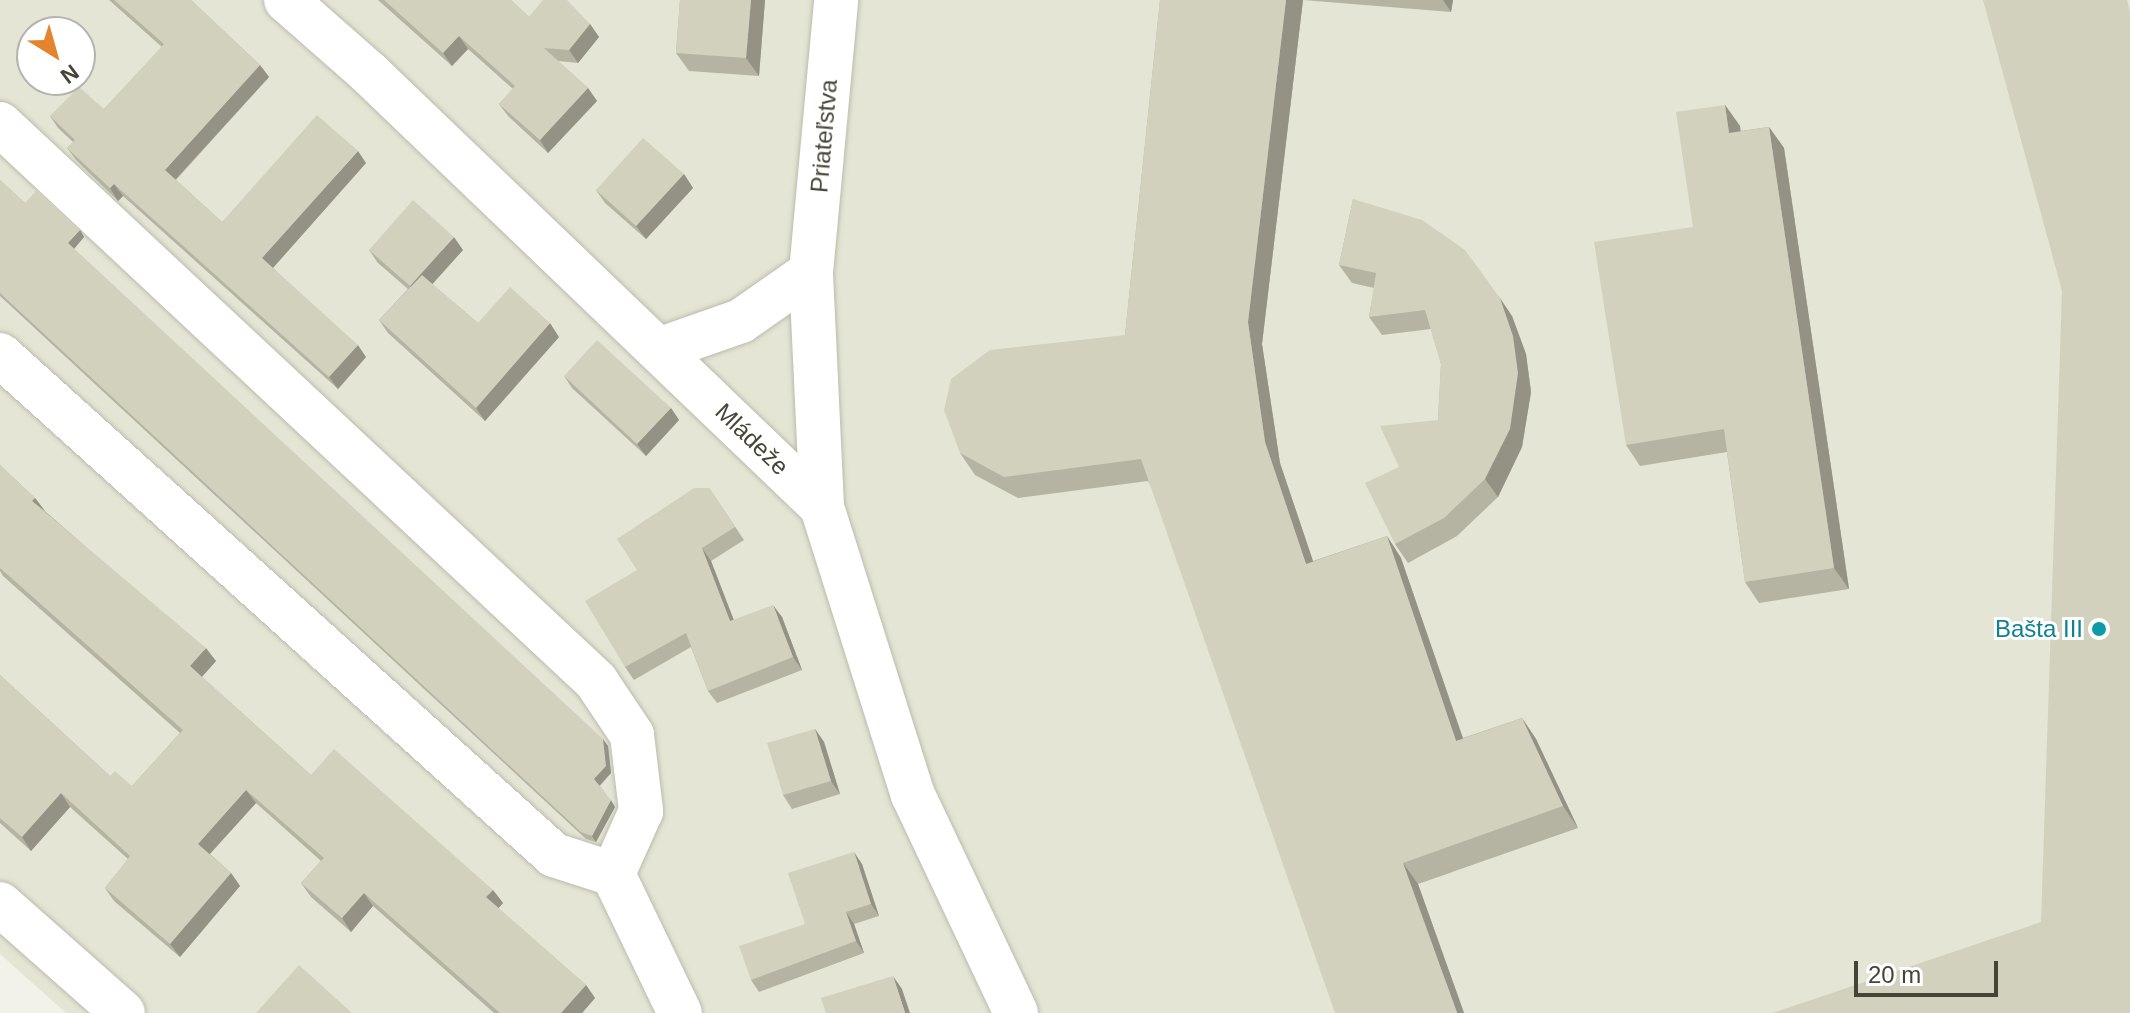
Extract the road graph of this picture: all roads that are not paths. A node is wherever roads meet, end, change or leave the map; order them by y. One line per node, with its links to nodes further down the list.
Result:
1 (286, 0): 5 (street, Mládeže)
2 (836, 0): 4 (street, Priateľstva)
3 (0, 124): 8 (street)
4 (811, 272): 5 (street); 7 (street, Priateľstva)
5 (661, 349): 7 (street, Mládeže)
6 (0, 355): 8 (street)
7 (822, 507): 12 (street, Mládeže)
8 (613, 874): 11 (street)
9 (0, 904): 10 (street)
10 (123, 1013)
11 (680, 1013)
12 (1016, 1013)

